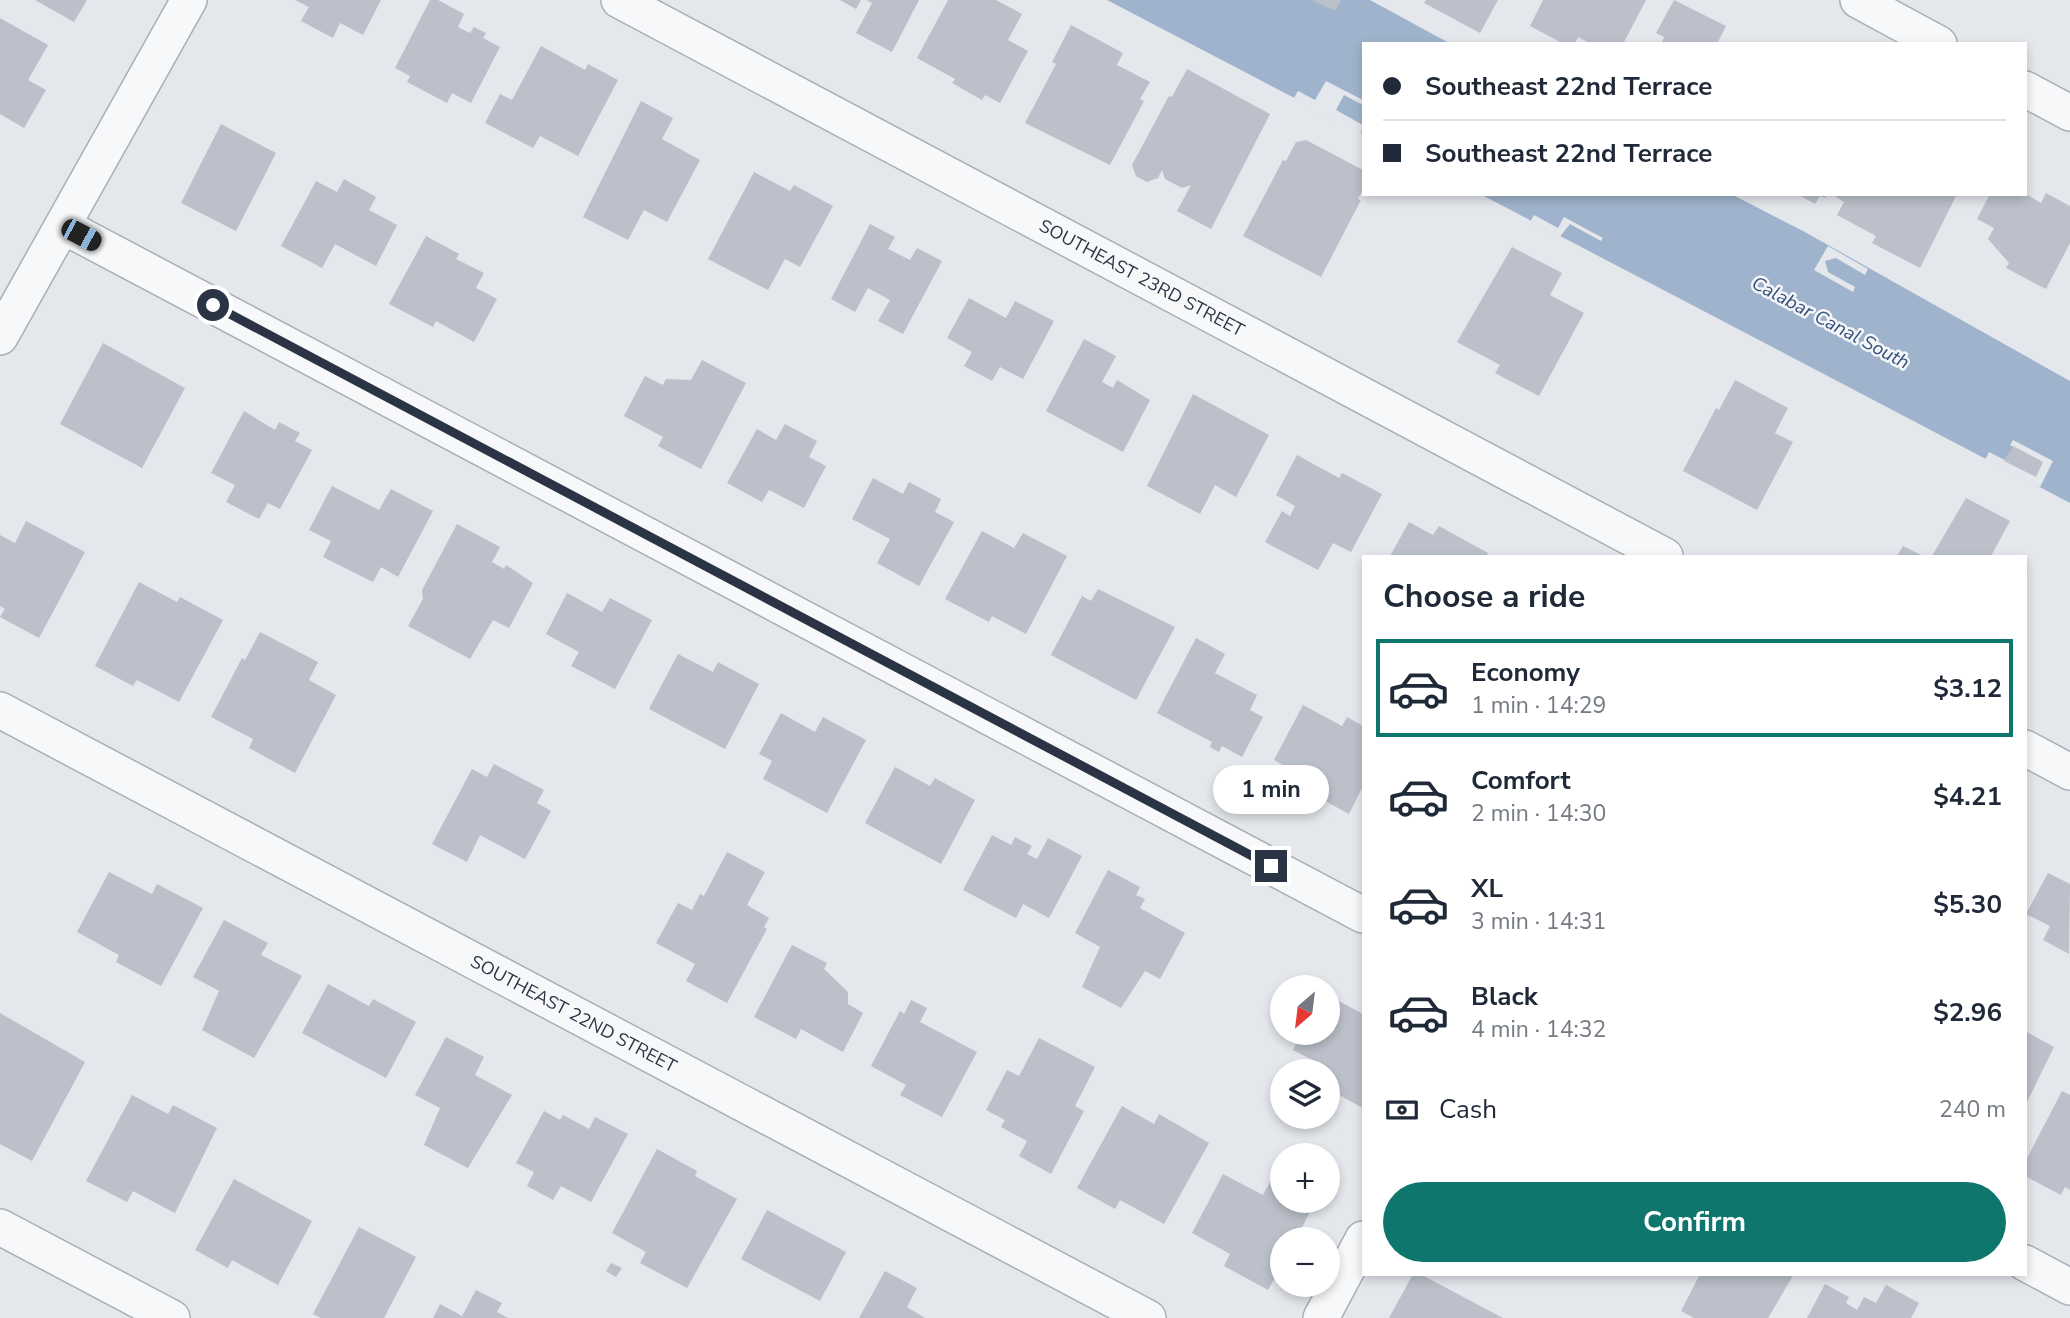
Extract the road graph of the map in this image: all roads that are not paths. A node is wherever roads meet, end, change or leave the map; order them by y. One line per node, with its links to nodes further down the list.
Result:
1 (189, 0): 7 (street)
2 (618, 0): 9 (street, SOUTHEAST 23RD STREET)
3 (1858, 0): 4 (street)
4 (1935, 42)
5 (2027, 90): 6 (street)
6 (2070, 113)
7 (63, 226): 8 (street); 13 (street)
8 (0, 337)
9 (1663, 555)
10 (0, 710): 19 (street, SOUTHEAST 22ND STREET)
11 (2027, 749): 12 (street)
12 (2070, 772)
13 (1362, 914)
14 (0, 1227): 18 (street)
15 (1362, 1242): 20 (street)
16 (2027, 1264): 17 (street)
17 (2070, 1287)
18 (172, 1318)
19 (1148, 1318)
20 (1321, 1318)

